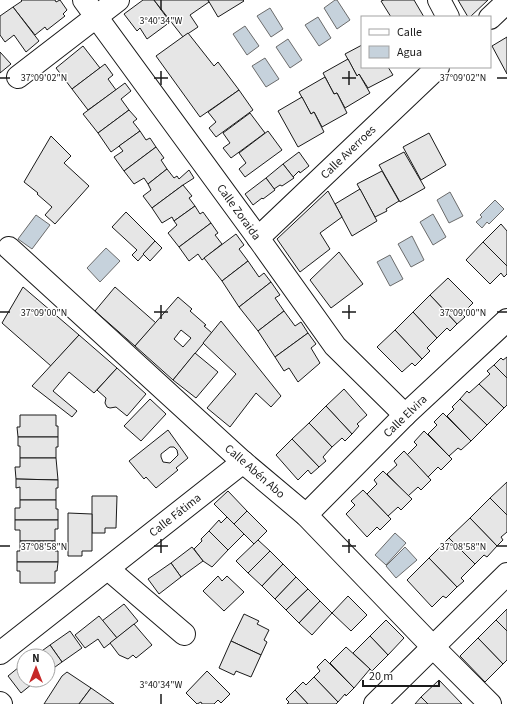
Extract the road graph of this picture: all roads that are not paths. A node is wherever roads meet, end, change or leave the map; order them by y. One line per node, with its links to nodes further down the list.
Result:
1 (84, 0): 6 (street, Calle Zoraida)
2 (118, 0): 6 (street)
3 (439, 0): 5 (street)
4 (507, 2): 7 (street)
5 (447, 16)
6 (97, 17): 9 (street); 10 (street, Calle Zoraida)
7 (491, 17)
8 (437, 68): 10 (street, Calle Averroes)
9 (18, 77)
10 (258, 238): 13 (street, Calle Zoraida)
11 (9, 248): 14 (street, Calle Abén Abo)
12 (507, 320): 13 (street, Calle Elvira)
13 (405, 415): 15 (street, Calle Elvira)
14 (243, 462): 15 (street, Calle Abén Abo); 16 (street, Calle Fátima)
15 (306, 515): 19 (street, Calle Abén Abo)
16 (108, 569): 18 (street); 20 (street, Calle Fátima)
17 (507, 574): 19 (street)
18 (184, 634)
19 (432, 646): 21 (street); 22 (street, Calle Abén Abo)
20 (0, 653)
21 (375, 704)
22 (490, 704)

